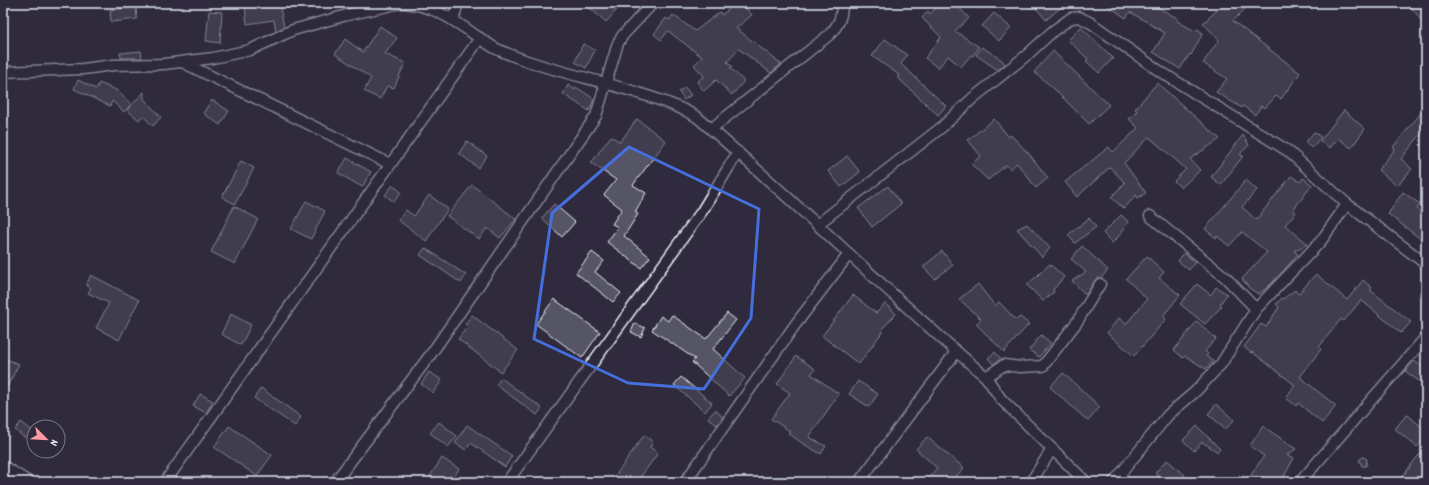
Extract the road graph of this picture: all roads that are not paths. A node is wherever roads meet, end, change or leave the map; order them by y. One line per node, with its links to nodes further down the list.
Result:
1 (401, 3): 5 (street); 7 (street)
2 (458, 3): 5 (street)
3 (653, 3): 9 (street)
4 (842, 3): 10 (street)
5 (453, 20): 6 (street)
6 (480, 38): 9 (street); 12 (street)
7 (182, 62): 8 (street); 12 (street)
8 (3, 69)
9 (607, 82): 10 (street); 27 (street)
10 (711, 129): 11 (street)
11 (738, 152): 15 (street); 28 (street)
12 (390, 164): 26 (street)
13 (1347, 204): 15 (street); 17 (street); 19 (street)
14 (1150, 216): 19 (street)
15 (818, 224): 16 (street)
16 (849, 254): 21 (street); 29 (street)
17 (1426, 264)
18 (1100, 284): 22 (street)
19 (1256, 309): 33 (street)
20 (1426, 337): 34 (street)
21 (956, 352): 22 (street); 30 (street)
22 (986, 377): 23 (street)
23 (1052, 449): 31 (street); 32 (street)
24 (3, 467): 25 (street)
25 (27, 482)
26 (165, 482)
27 (335, 482)
28 (507, 482)
29 (684, 482)
30 (859, 482)
31 (1031, 482)
32 (1086, 482)
33 (1114, 482)
34 (1300, 482)

